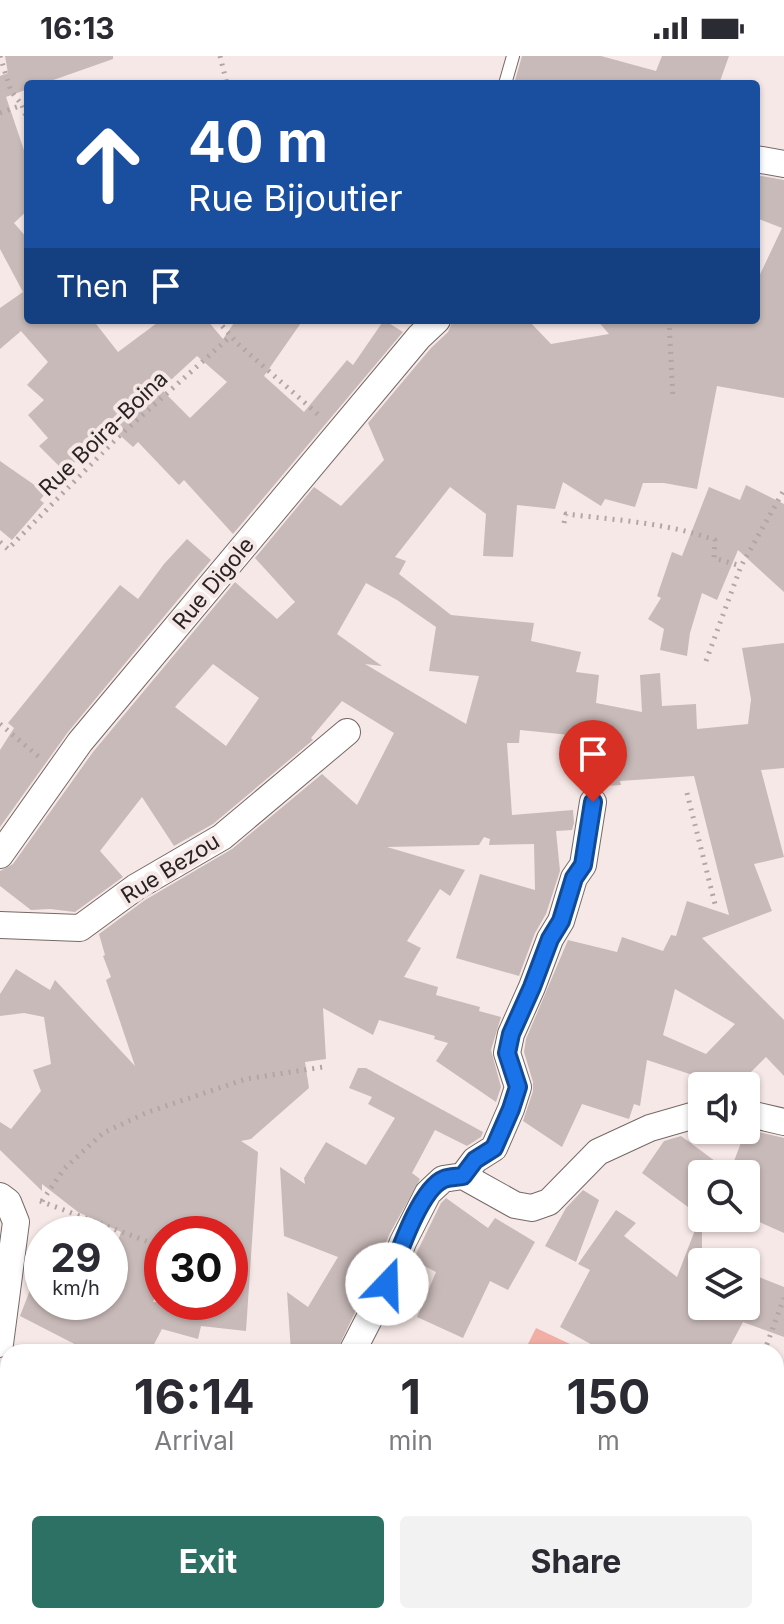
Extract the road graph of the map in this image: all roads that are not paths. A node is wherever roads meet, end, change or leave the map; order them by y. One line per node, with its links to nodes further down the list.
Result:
1 (513, 56): 2 (lane)
2 (506, 80)
3 (760, 160): 4 (street)
4 (784, 164)
5 (427, 326): 8 (street, Rue Digole)
6 (347, 732): 9 (street, Rue Bezou)
7 (593, 802): 13 (street)
8 (0, 855)
9 (0, 925)
10 (760, 1116): 12 (street)
11 (688, 1117): 13 (street)
12 (784, 1122)
13 (463, 1176): 16 (street)
14 (4, 1199): 15 (street)
15 (0, 1344)
16 (356, 1344)

